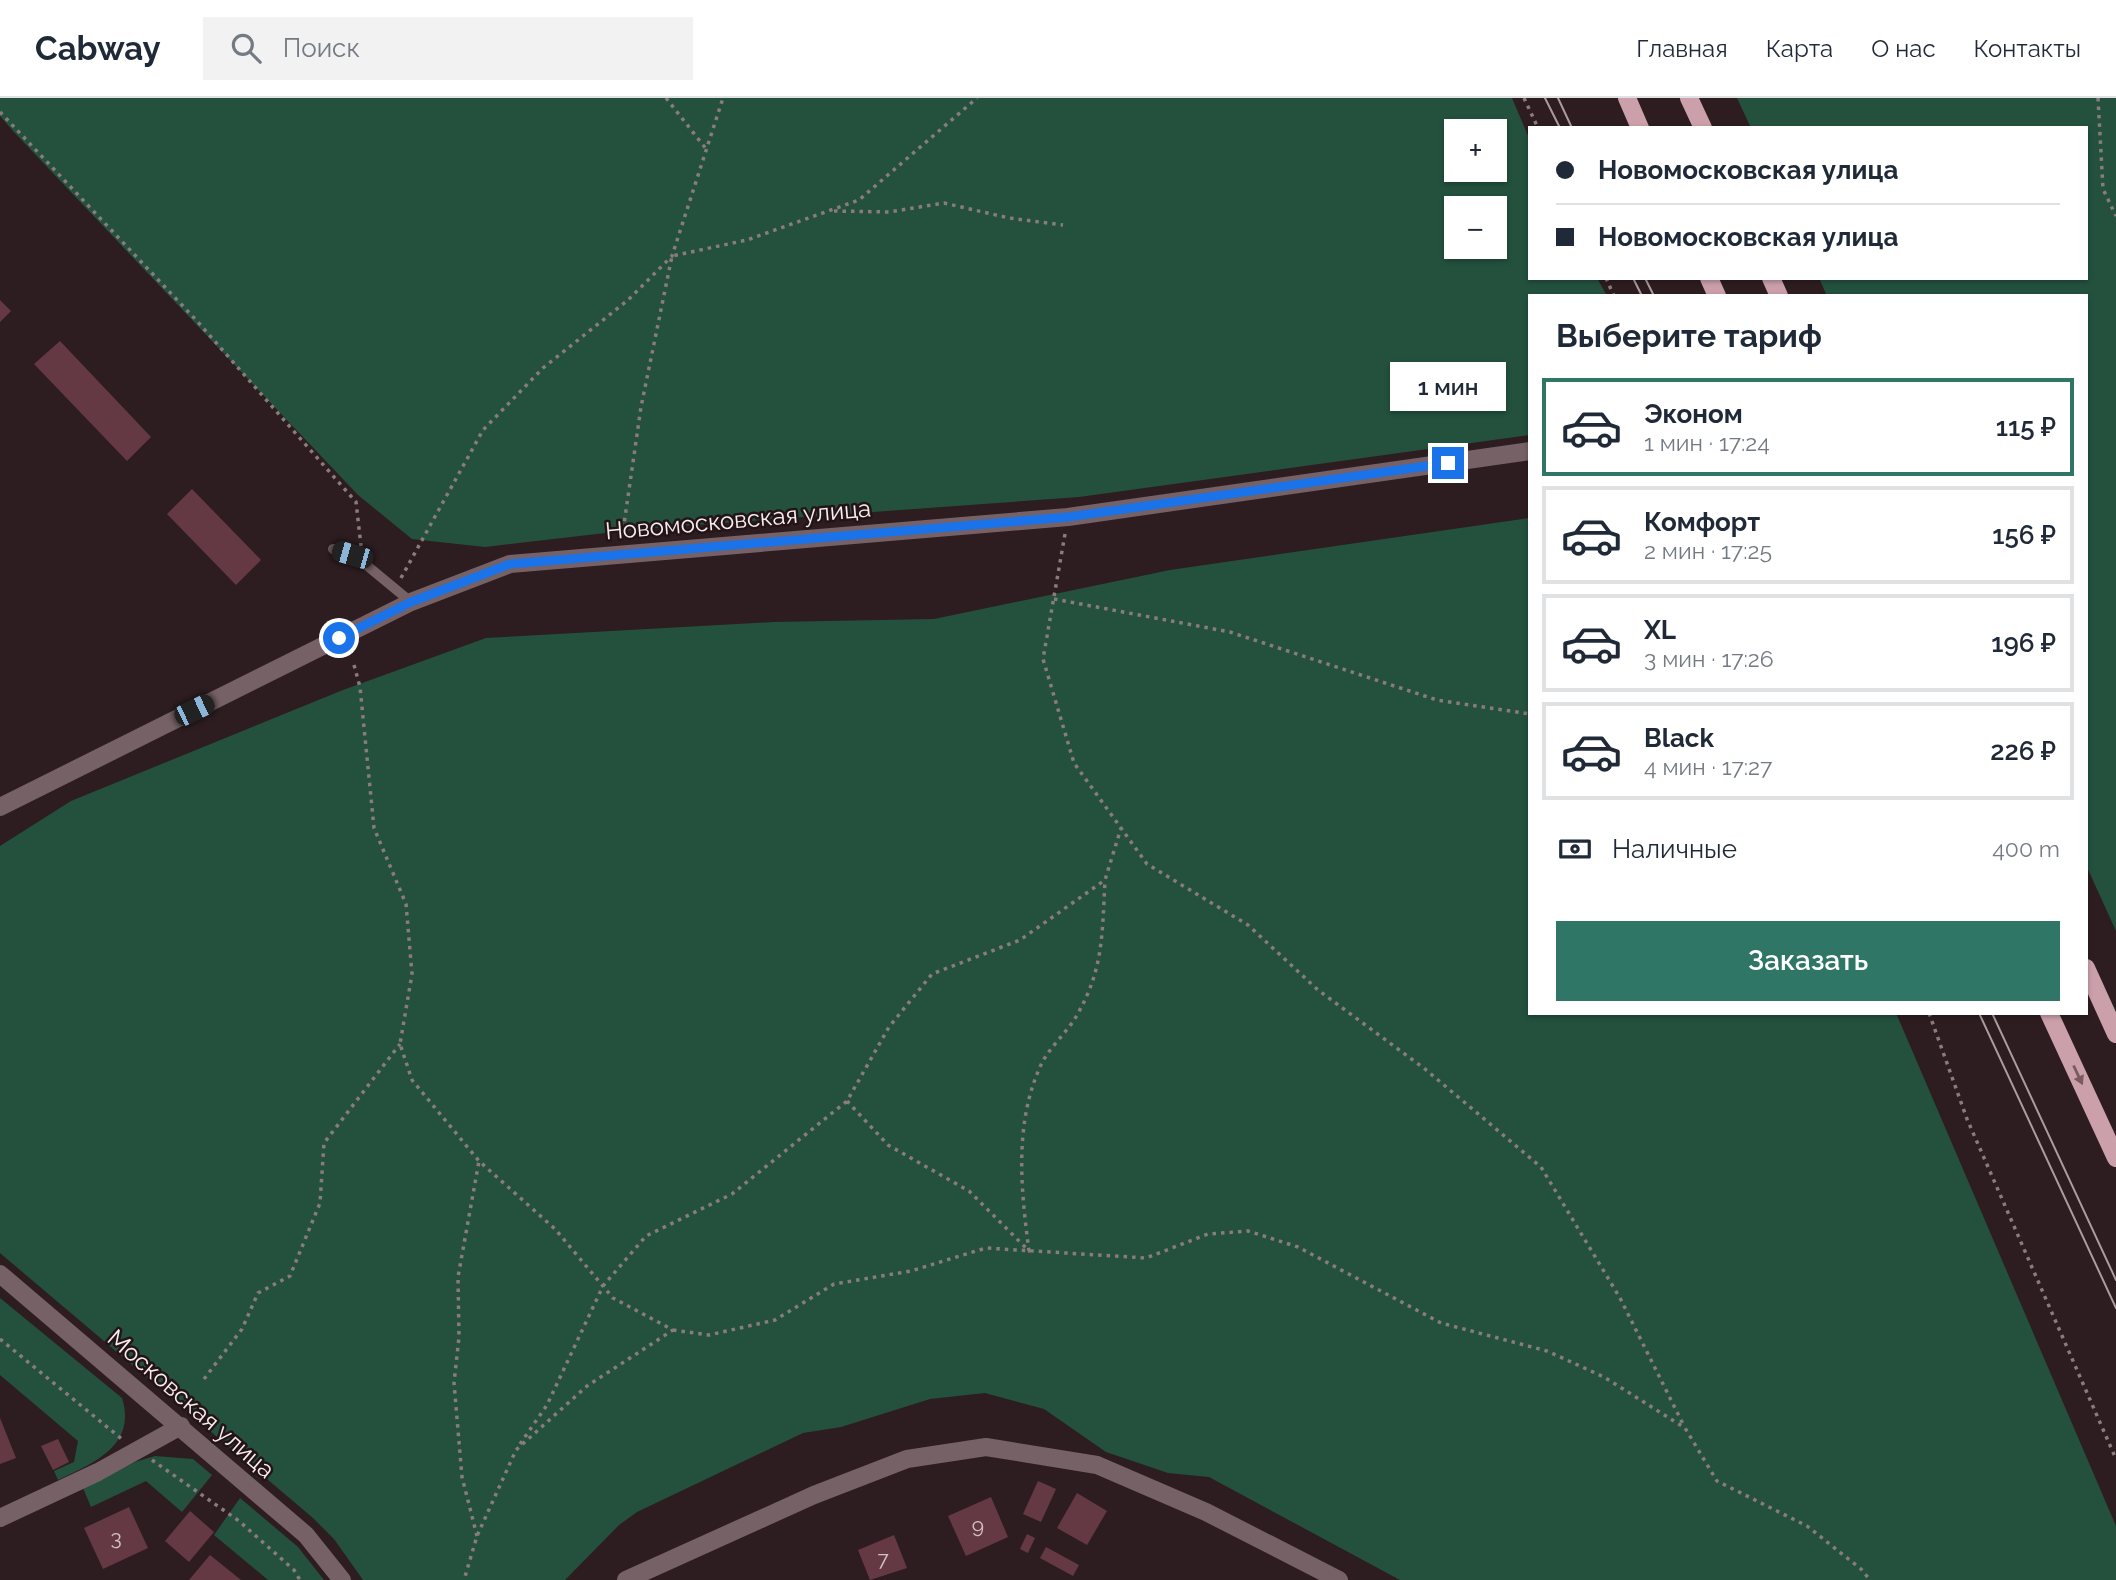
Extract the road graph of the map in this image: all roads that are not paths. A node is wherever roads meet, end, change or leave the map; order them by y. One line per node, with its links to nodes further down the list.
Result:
1 (1627, 98): 3 (main road)
2 (1689, 98): 4 (main road)
3 (1639, 126)
4 (1702, 126)
5 (1528, 451): 7 (street, Новомосковская улица)
6 (333, 550): 7 (lane)
7 (411, 602): 8 (street, Новомосковская улица)
8 (0, 807)
9 (2088, 972): 11 (main road)
10 (2050, 1015): 12 (main road, one-way to 12)
11 (2116, 1034)
12 (2116, 1158)
13 (0, 1274): 14 (street, Московская улица)
14 (181, 1426): 15 (street); 16 (street, Московская улица)
15 (0, 1518)
16 (342, 1580)
17 (626, 1580): 18 (street)
18 (1339, 1580)

